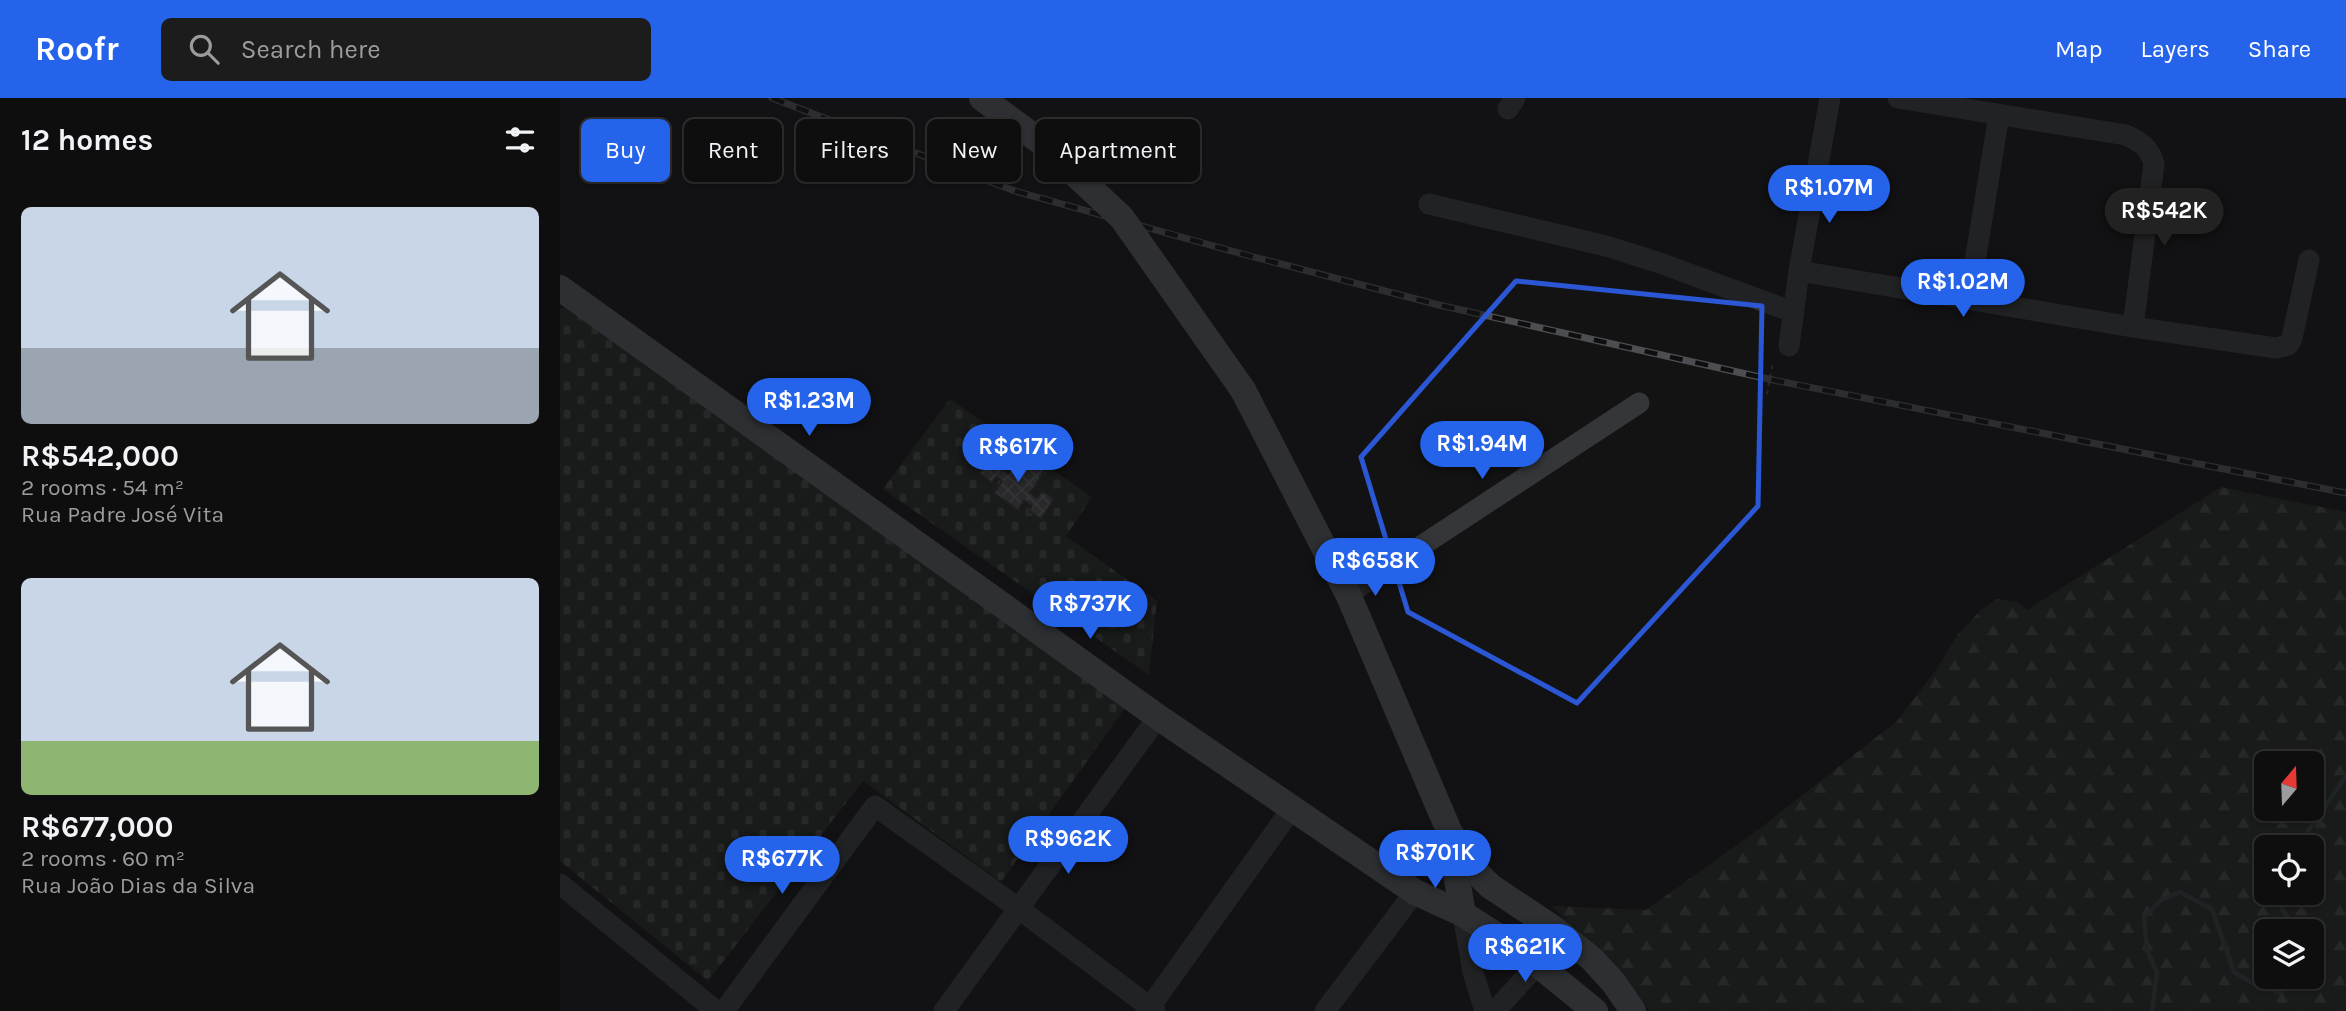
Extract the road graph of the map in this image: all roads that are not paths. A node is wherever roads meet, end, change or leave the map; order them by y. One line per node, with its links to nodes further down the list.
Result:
1 (982, 98): 16 (main road, bridge)
2 (1830, 98): 7 (street)
3 (1898, 98): 4 (street)
4 (1999, 115): 9 (street); 13 (street)
5 (1429, 204): 12 (street)
6 (2309, 260): 13 (street)
7 (1799, 271): 9 (street); 12 (street)
8 (560, 288): 11 (main road)
9 (1969, 298): 13 (street)
10 (560, 300): 11 (main road)
11 (594, 312): 17 (main road)
12 (1793, 312): 14 (street)
13 (2133, 327)
14 (1789, 346)
15 (1639, 403): 16 (street)
16 (1348, 594): 19 (main road)
17 (1158, 718): 18 (main road); 22 (street)
18 (1293, 807): 21 (main road); 26 (street)
19 (1450, 833): 23 (main road); 24 (main road)
20 (560, 884): 27 (street)
21 (1415, 892): 23 (main road); 30 (street)
22 (1018, 908): 26 (street); 28 (street); 29 (street)
23 (1463, 914): 25 (main road); 31 (street)
24 (1556, 930): 25 (main road); 34 (main road)
25 (1538, 964): 32 (street); 33 (main road)
26 (1150, 1010)
27 (716, 1011)
28 (724, 1011)
29 (944, 1011)
30 (1325, 1011)
31 (1485, 1011)
32 (1495, 1011)
33 (1595, 1011)
34 (1633, 1011)

